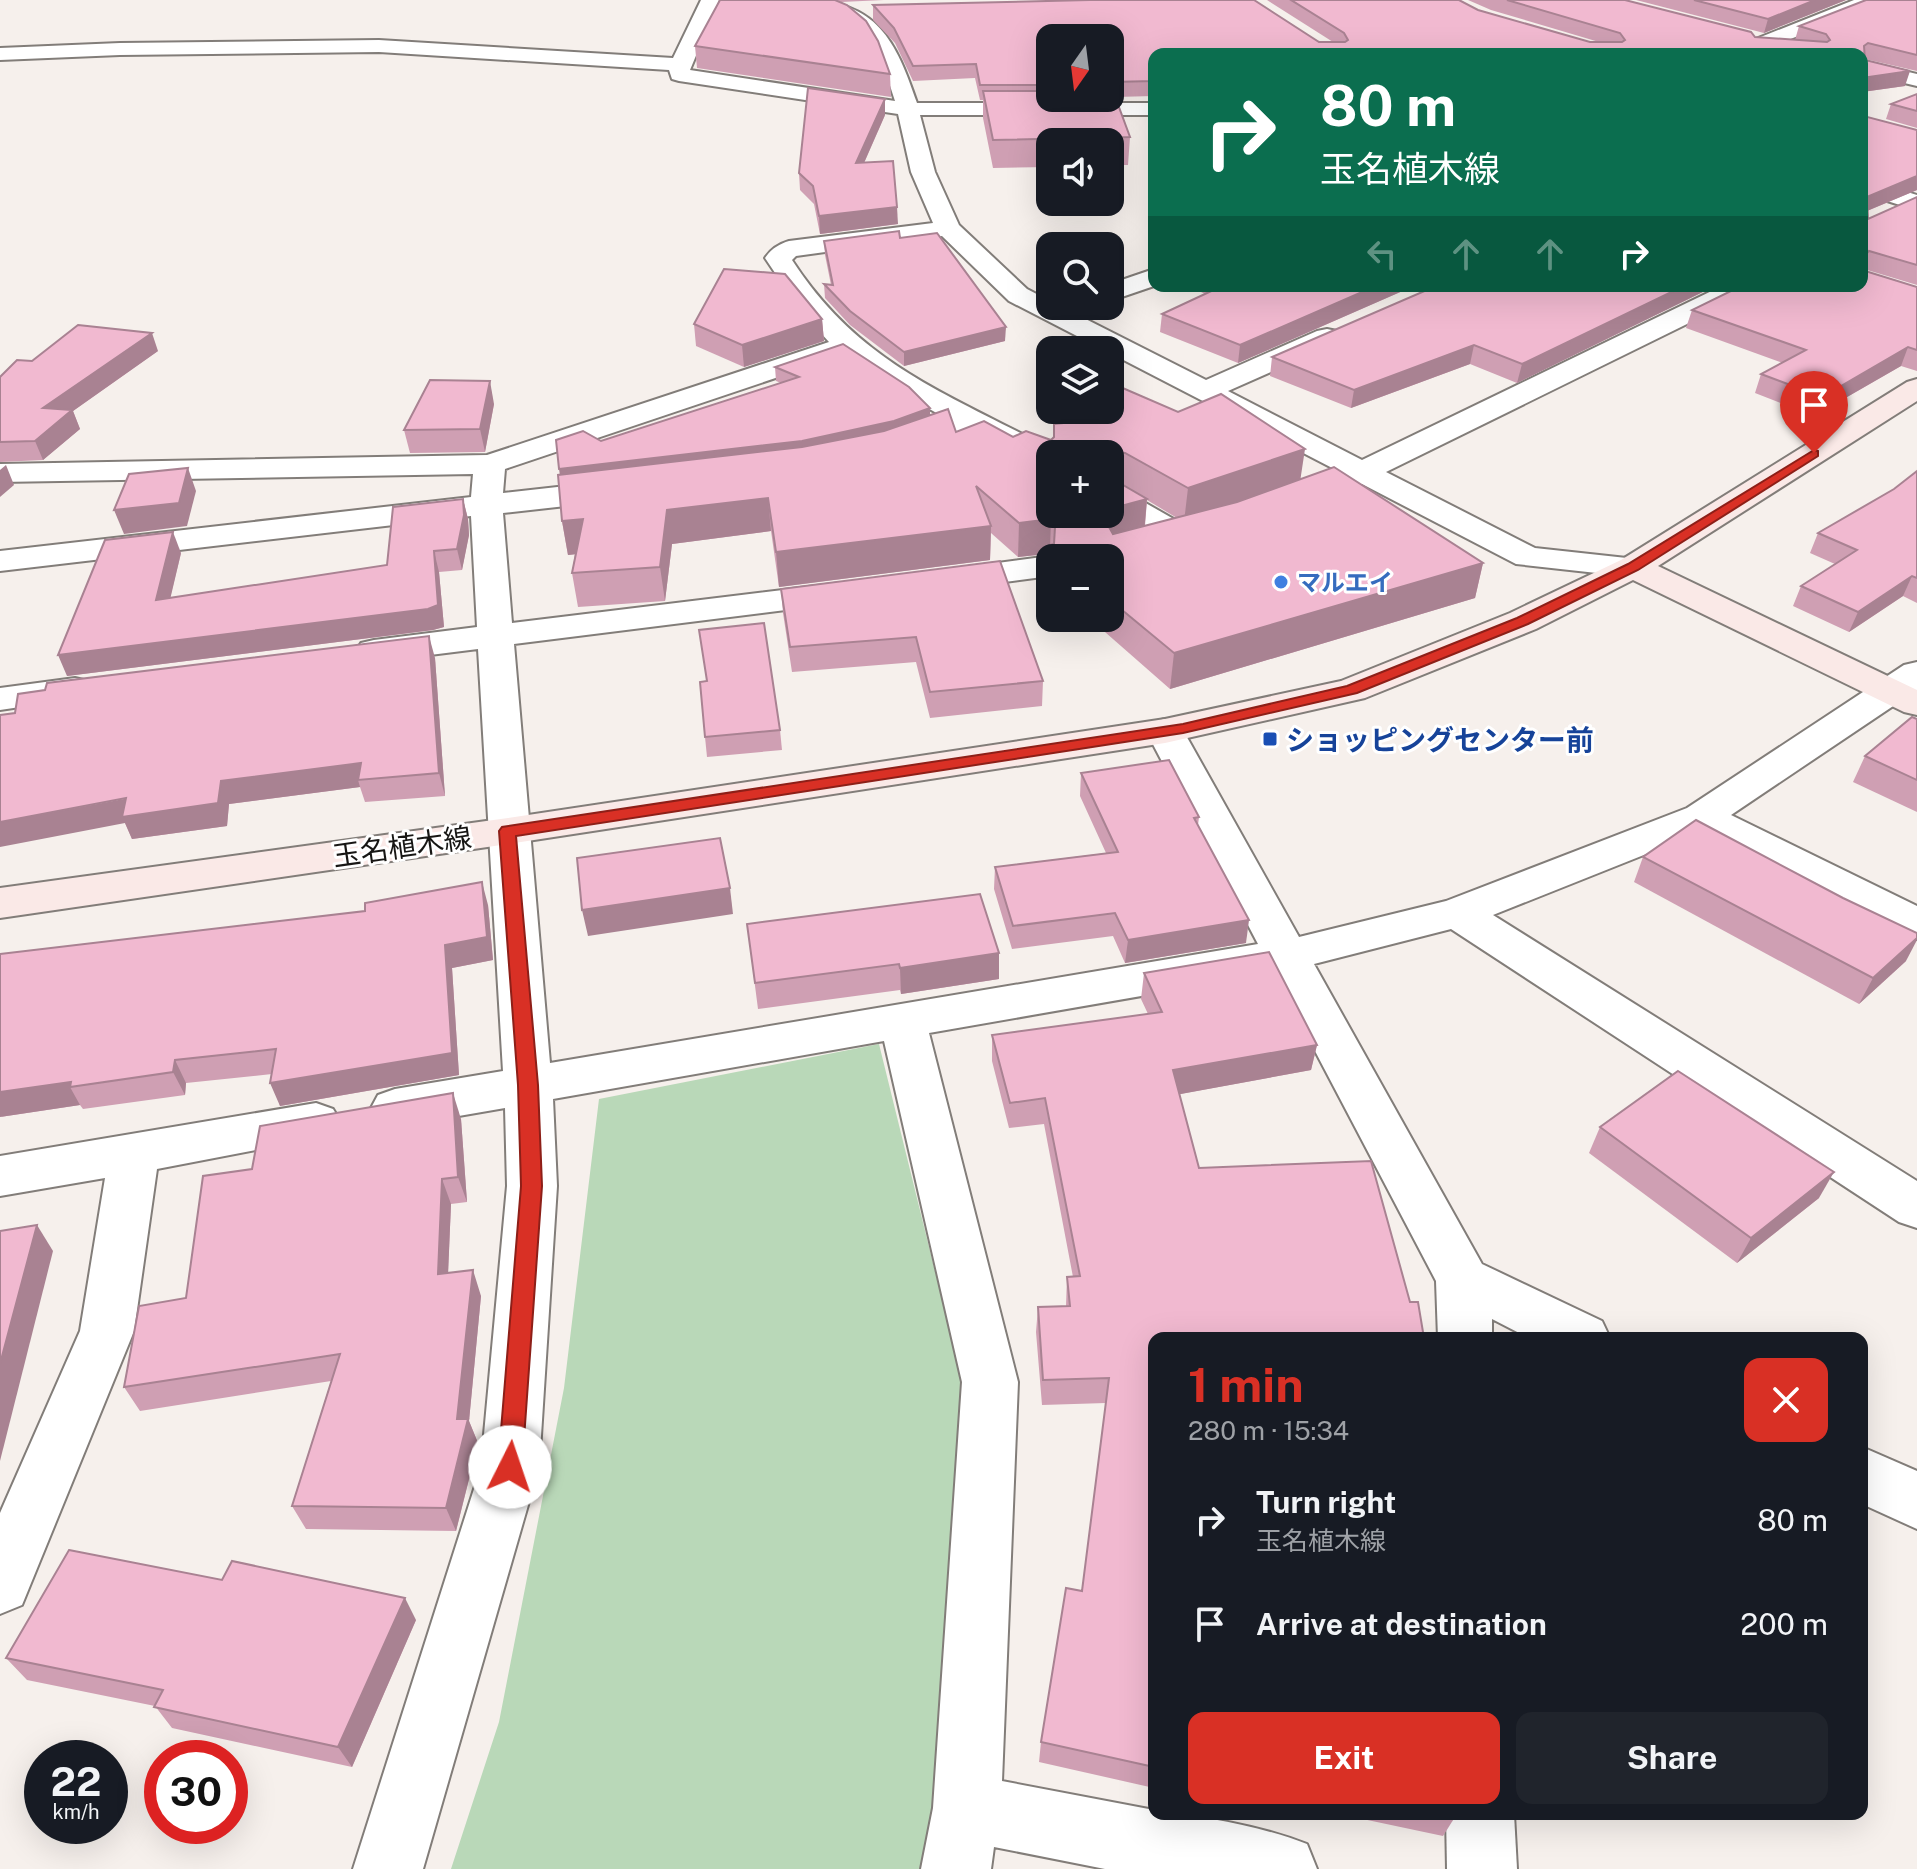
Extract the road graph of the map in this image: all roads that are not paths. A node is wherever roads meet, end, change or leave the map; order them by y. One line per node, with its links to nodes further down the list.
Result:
1 (710, 0): 12 (street)
2 (812, 0): 6 (street)
3 (1871, 0): 5 (street)
4 (1821, 3): 5 (street)
5 (1849, 10): 8 (street)
6 (840, 11): 7 (street); 15 (street)
7 (872, 12)
8 (1764, 42): 9 (street); 10 (street)
9 (1735, 44)
10 (1788, 48)
11 (0, 54): 12 (street)
12 (680, 65): 15 (street)
13 (1868, 68): 14 (street)
14 (1913, 77)
15 (908, 109): 16 (street); 20 (street)
16 (1148, 109)
17 (1868, 187): 18 (street)
18 (1914, 199): 19 (street)
19 (1887, 213)
20 (948, 228): 24 (street); 27 (street)
21 (1148, 279): 22 (street)
22 (1124, 288)
23 (1731, 292): 35 (street)
24 (1036, 301)
25 (1083, 320): 29 (street)
26 (1345, 329): 29 (street)
27 (848, 345): 30 (street); 33 (street)
28 (1917, 388): 42 (main road, 玉名植木線)
29 (1205, 391): 35 (street)
30 (972, 419): 31 (street); 32 (street)
31 (1036, 453)
32 (863, 457)
33 (490, 464): 34 (street); 39 (street)
34 (0, 473)
35 (1364, 473): 37 (street); 42 (street)
36 (644, 487): 39 (street)
37 (1321, 489)
38 (1124, 502): 40 (street)
39 (486, 505): 41 (street); 46 (street)
40 (1140, 548)
41 (0, 561)
42 (1633, 567): 49 (main road); 51 (main road, 玉名植木線)
43 (1036, 568): 44 (street)
44 (913, 584)
45 (867, 590): 46 (street)
46 (494, 636): 47 (street); 53 (street)
47 (340, 656)
48 (108, 685): 50 (street)
49 (1909, 690): 52 (street)
50 (0, 699)
51 (1165, 731): 53 (main road, 玉名植木線); 57 (street)
52 (1701, 817): 55 (street); 56 (street)
53 (508, 831): 54 (main road, 玉名植木線); 59 (street)
54 (0, 903)
55 (1457, 913): 57 (street); 62 (street)
56 (1917, 924)
57 (1288, 955): 58 (street); 63 (street)
58 (903, 1021): 59 (street); 70 (street)
59 (528, 1085): 60 (street); 71 (street)
60 (134, 1153): 61 (street); 68 (street)
61 (0, 1176)
62 (1917, 1207)
63 (1463, 1280): 64 (street); 65 (street)
64 (1465, 1332)
65 (1571, 1332)
66 (1868, 1477): 67 (street)
67 (1917, 1501)
68 (0, 1584)
69 (1480, 1820): 73 (street)
70 (961, 1838): 72 (street)
71 (388, 1869)
72 (1282, 1869)
73 (1482, 1869)

